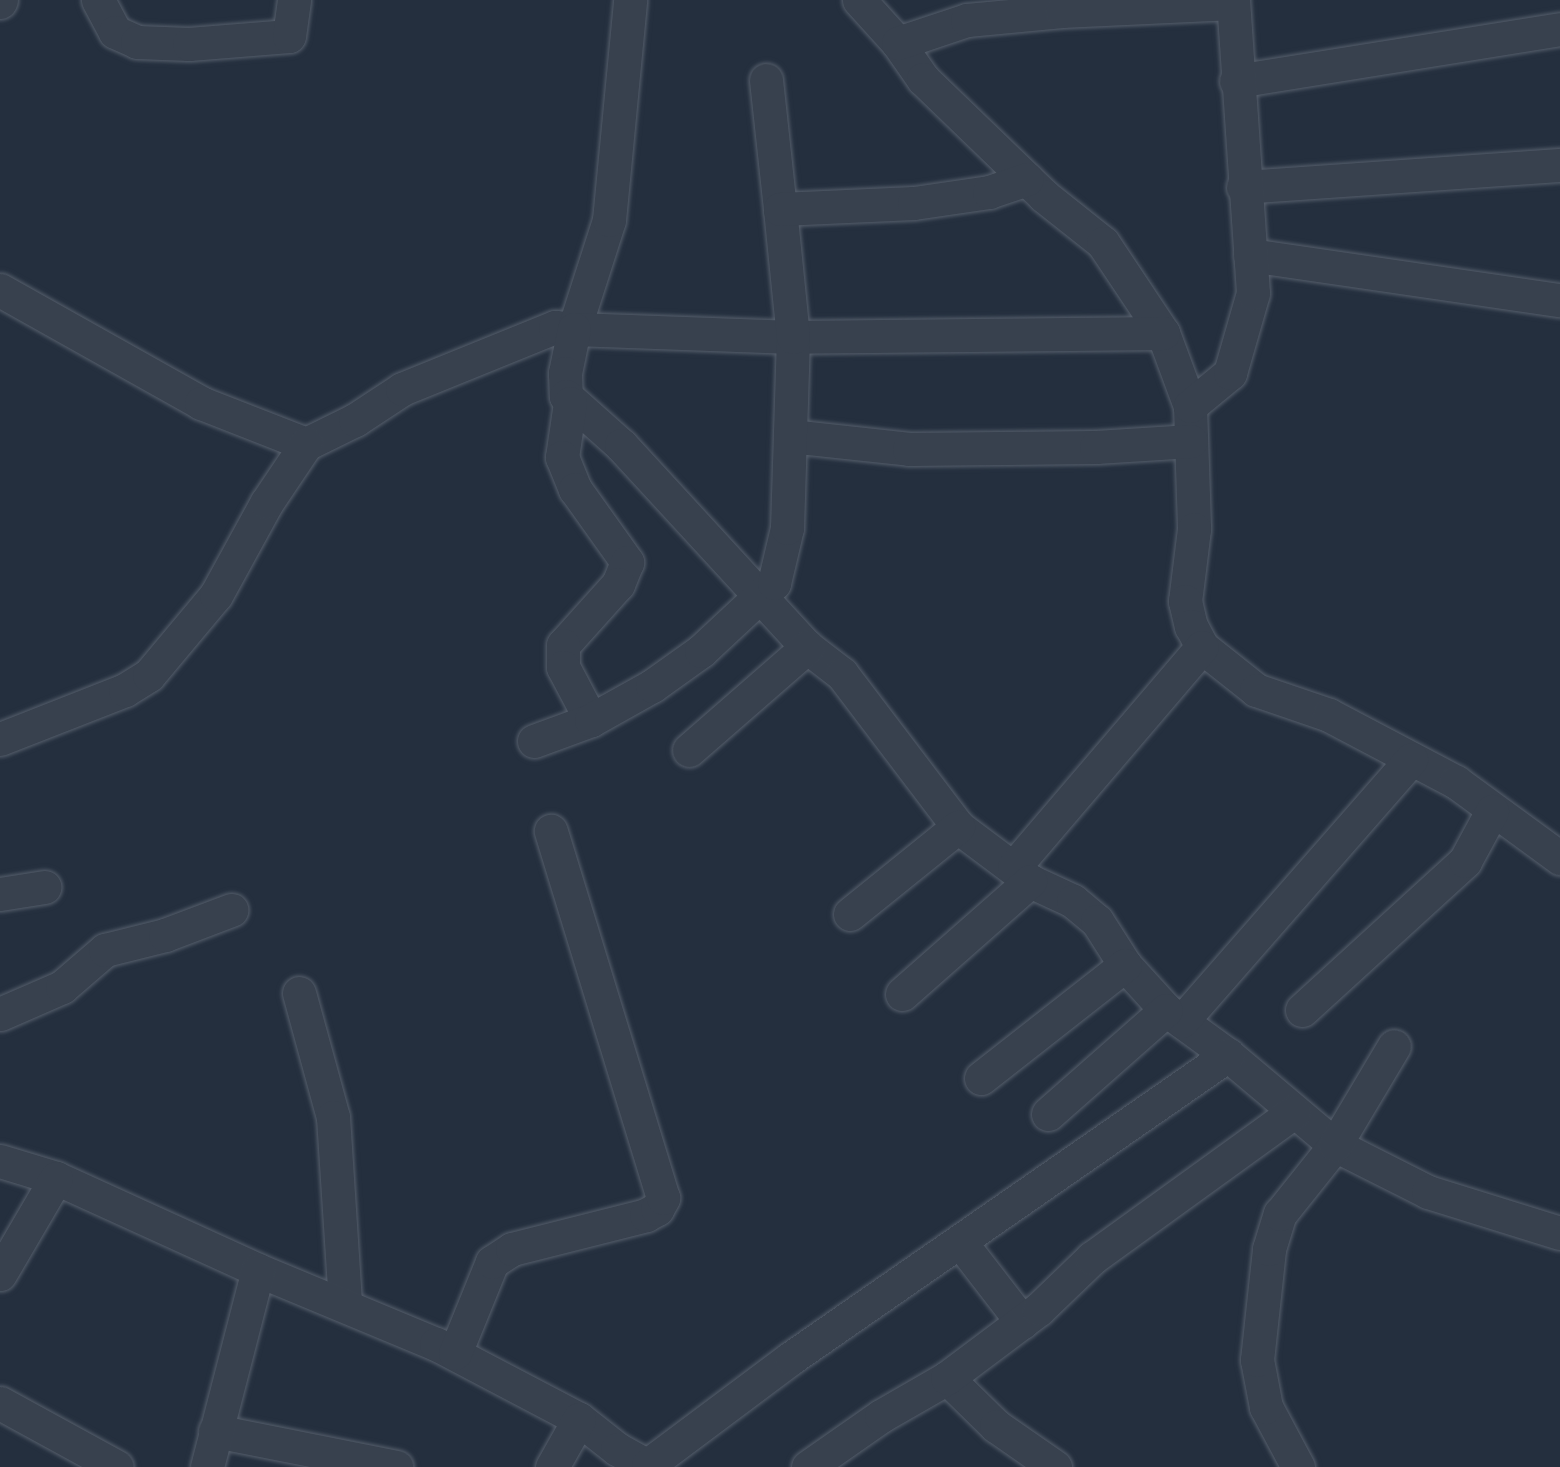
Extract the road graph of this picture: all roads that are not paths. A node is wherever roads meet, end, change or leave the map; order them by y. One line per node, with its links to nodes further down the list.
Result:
1 (98, 0): 2 (street)
2 (294, 0)
3 (630, 0): 17 (street)
4 (859, 0): 7 (street)
5 (1233, 1): 7 (street); 9 (street)
6 (1560, 29): 9 (street)
7 (898, 43): 11 (street)
8 (766, 80): 13 (street)
9 (1236, 81): 12 (street)
10 (1560, 165): 12 (street)
11 (1027, 179): 13 (street); 18 (street)
12 (1243, 187): 14 (street)
13 (780, 209): 19 (street)
14 (1250, 255): 16 (street); 21 (street)
15 (0, 290): 24 (street)
16 (1560, 300)
17 (574, 329): 19 (street); 20 (street); 24 (street)
18 (1163, 333): 19 (street); 21 (street)
19 (793, 337): 22 (street)
20 (570, 403): 25 (street); 28 (street)
21 (1190, 406): 23 (street)
22 (790, 436): 23 (street); 25 (street)
23 (1191, 441): 26 (street)
24 (306, 444): 29 (street)
25 (762, 596): 27 (street); 28 (street)
26 (1202, 646): 32 (street); 37 (street)
27 (807, 647): 31 (street); 34 (street)
28 (591, 720): 30 (street)
29 (0, 739)
30 (534, 741)
31 (689, 750)
32 (1411, 759): 33 (street); 47 (street)
33 (1492, 811): 36 (street); 45 (street)
34 (958, 827): 37 (street); 41 (street)
35 (551, 831): 62 (street)
36 (1560, 858)
37 (1022, 874): 42 (street); 44 (street)
38 (44, 887): 39 (street)
39 (0, 894)
40 (231, 910): 46 (street)
41 (850, 914)
42 (1125, 965): 47 (street); 50 (street)
43 (299, 993): 60 (street)
44 (902, 994)
45 (1302, 1010)
46 (0, 1014)
47 (1174, 1016): 49 (street); 52 (street)
48 (1394, 1046): 53 (street)
49 (1228, 1055): 51 (street); 57 (street)
50 (981, 1078)
51 (1294, 1112): 53 (street); 61 (street)
52 (1048, 1114)
53 (1335, 1145): 56 (street); 74 (street)
54 (0, 1161): 55 (street)
55 (56, 1178): 58 (street); 59 (street)
56 (1560, 1233)
57 (961, 1242): 61 (street); 67 (street)
58 (258, 1270): 60 (street); 66 (street)
59 (0, 1274)
60 (345, 1304): 62 (street)
61 (1022, 1322): 63 (street)
62 (455, 1353): 65 (street)
63 (947, 1378): 72 (street); 73 (street)
64 (0, 1403): 68 (street)
65 (579, 1419): 67 (street); 71 (street)
66 (215, 1431): 69 (street); 70 (street)
67 (649, 1466)
68 (117, 1467)
69 (207, 1467)
70 (396, 1467)
71 (552, 1467)
72 (808, 1467)
73 (1055, 1467)
74 (1298, 1467)

